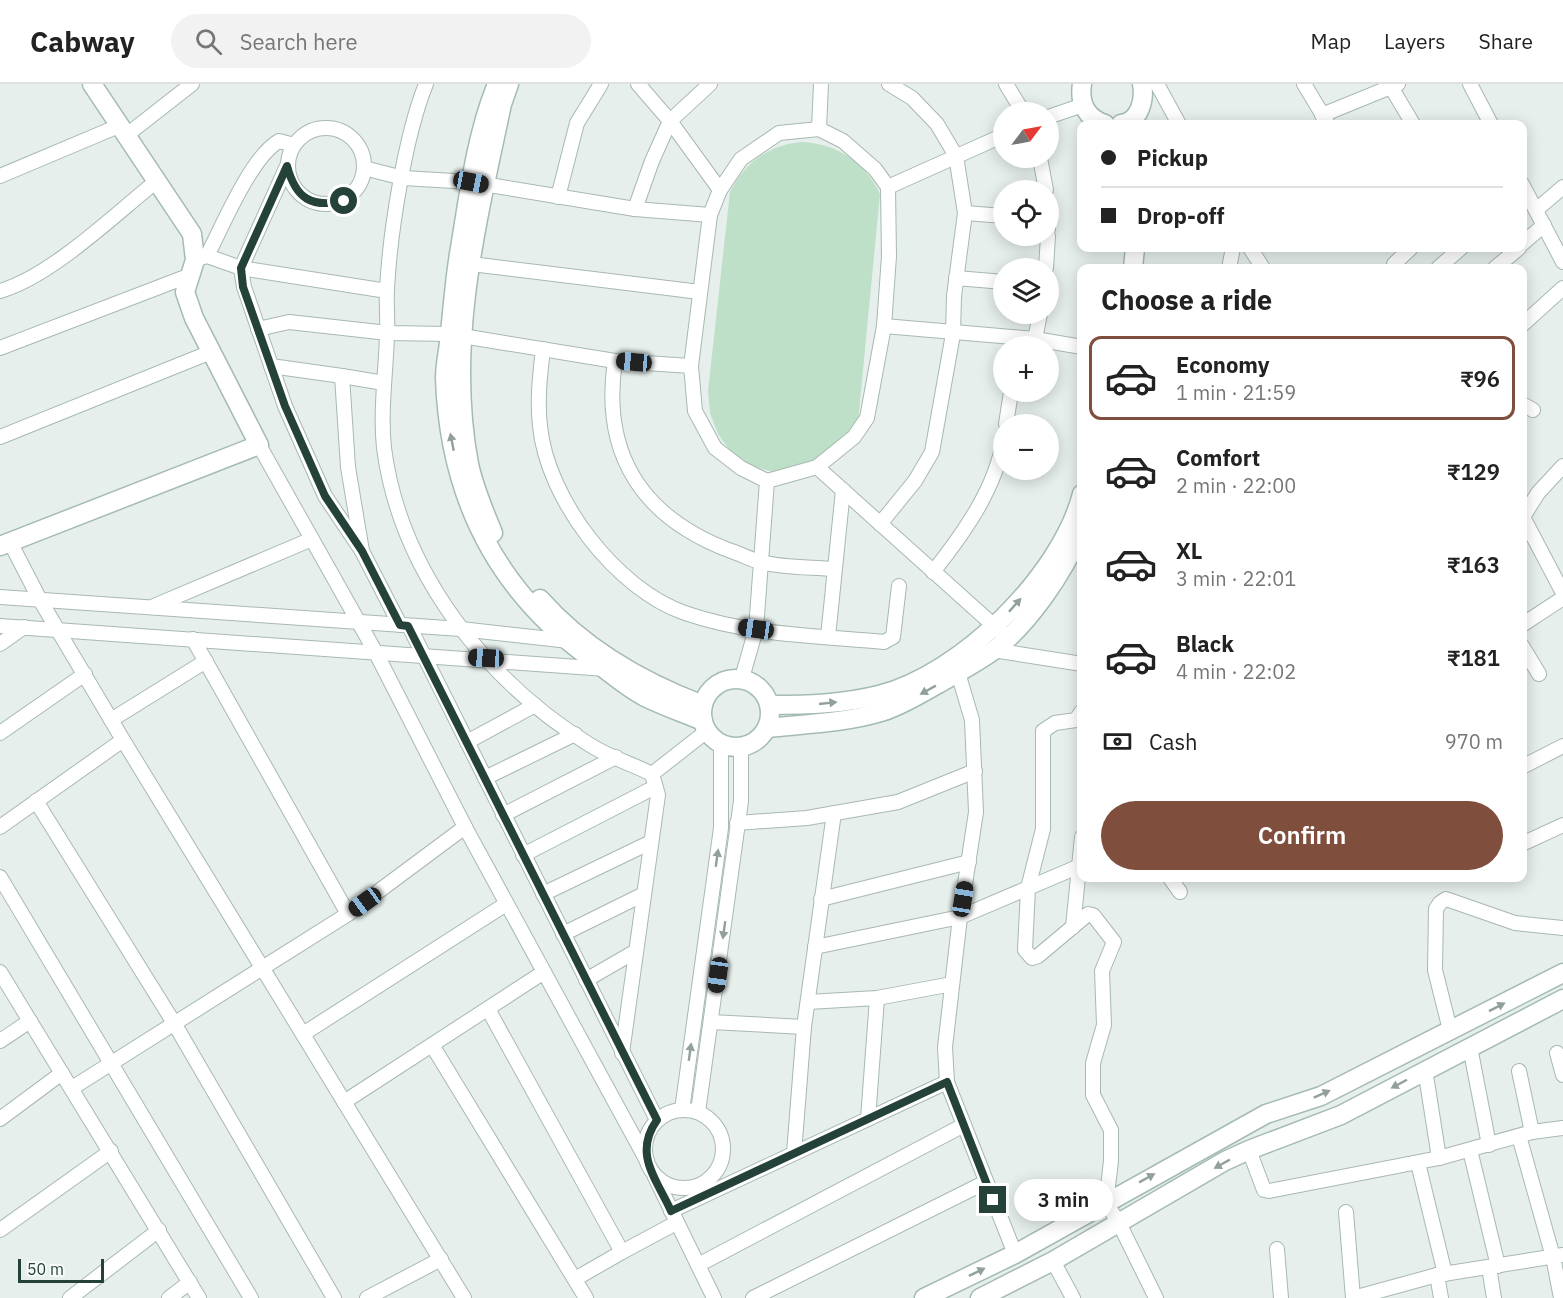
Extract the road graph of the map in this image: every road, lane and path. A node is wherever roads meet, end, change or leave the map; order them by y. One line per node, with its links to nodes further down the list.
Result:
1 (92, 84): 29 (street)
2 (192, 84): 29 (street)
3 (426, 84): 36 (street)
4 (497, 84): 38 (street)
5 (509, 84): 38 (street)
6 (602, 84): 43 (street)
7 (638, 84): 27 (street)
8 (710, 84): 27 (street)
9 (821, 84): 28 (street)
10 (889, 84): 32 (street)
11 (1006, 84): 18 (street)
12 (1082, 84): 19 (street)
13 (1143, 84): 22 (street)
14 (1156, 84): 23 (street)
15 (1304, 84): 24 (street)
16 (1470, 84): 26 (street)
17 (1395, 85): 24 (street); 25 (street)
18 (1017, 102)
19 (1083, 105): 20 (street); 21 (street)
20 (1059, 113)
21 (1094, 120)
22 (1130, 120)
23 (1177, 120)
24 (1325, 120)
25 (1411, 120)
26 (1489, 120)
27 (670, 122): 41 (street); 44 (street)
28 (819, 129): 39 (street); 41 (street)
29 (124, 130): 35 (street); 37 (street)
30 (993, 140): 32 (street)
31 (294, 145): 33 (street); 34 (street); 56 (street)
32 (956, 156): 39 (street); 46 (street)
33 (287, 166): 34 (street); 60 (street)
34 (364, 168): 36 (street)
35 (0, 176)
36 (403, 178): 38 (street); 65 (street)
37 (158, 180): 56 (street); 64 (street)
38 (478, 184): 43 (street); 55 (street)
39 (888, 187): 68 (street)
40 (1563, 187): 45 (street)
41 (720, 190): 47 (street)
42 (1527, 193): 45 (street)
43 (558, 197): 44 (street)
44 (635, 209): 47 (street)
45 (1536, 210): 49 (street)
46 (965, 213): 48 (street); 61 (street)
47 (710, 215): 66 (street)
48 (993, 215)
49 (1544, 225): 50 (street); 54 (street)
50 (1527, 240)
51 (1407, 252): 57 (street)
52 (1456, 252): 58 (street)
53 (1514, 252): 59 (street)
54 (1562, 256)
55 (464, 263): 66 (street); 71 (street)
56 (197, 264): 60 (street); 76 (street); 78 (street)
57 (1397, 264)
58 (1443, 264)
59 (1500, 264)
60 (241, 268): 65 (street); 69 (street)
61 (956, 278): 62 (street); 72 (street)
62 (993, 281)
63 (1563, 288): 67 (street)
64 (0, 291)
65 (387, 291): 70 (street)
66 (700, 292): 81 (street)
67 (1527, 320)
68 (884, 326): 72 (street); 87 (street)
69 (258, 329): 70 (street); 80 (street)
70 (387, 333): 71 (street); 83 (street)
71 (455, 334): 77 (street); 119 (street, one-way to 71); 120 (street)
72 (953, 334): 73 (street); 93 (street)
73 (993, 339)
74 (1059, 343): 75 (street)
75 (1077, 346)
76 (0, 348)
77 (543, 349): 79 (street); 115 (street)
78 (211, 352): 84 (street); 85 (street)
79 (615, 360): 81 (street); 99 (street)
80 (271, 366): 82 (street); 98 (street)
81 (691, 366): 89 (street)
82 (342, 376): 83 (street); 98 (street)
83 (384, 382): 114 (street)
84 (0, 436)
85 (260, 445): 95 (street); 97 (street)
86 (1563, 466): 92 (street)
87 (817, 467): 89 (street); 90 (street)
88 (993, 470): 101 (street)
89 (767, 481): 99 (street)
90 (843, 490): 93 (street); 100 (street)
91 (1077, 506): 116 (street, one-way to 91)
92 (1527, 511)
93 (880, 524): 101 (street)
94 (1527, 525): 103 (street)
95 (312, 539): 107 (street); 108 (street)
96 (1077, 539): 116 (street)
97 (5, 544): 106 (street)
98 (362, 551): 110 (street)
99 (761, 562): 100 (street); 115 (street)
100 (834, 569): 117 (street)
101 (933, 572): 116 (street)
102 (899, 586): 117 (street)
103 (1563, 593)
104 (0, 597): 106 (street)
105 (1563, 598): 109 (street)
106 (40, 600): 107 (street); 113 (street)
107 (150, 607): 108 (street)
108 (358, 622): 110 (street); 123 (street)
109 (1527, 622)
110 (404, 625): 114 (street); 125 (street)
111 (0, 626): 112 (street)
112 (24, 627): 113 (street); 121 (street)
113 (58, 629): 118 (street); 132 (street)
114 (461, 629): 119 (street); 126 (street)
115 (756, 629): 117 (street); 134 (street)
116 (1001, 632): 122 (street); 129 (street)
117 (828, 637)
118 (193, 639): 123 (street); 127 (street)
119 (564, 640): 120 (street); 130 (street)
120 (589, 643): 131 (street)
121 (0, 644)
122 (993, 650): 128 (street); 129 (street)
123 (376, 653): 125 (street); 159 (street)
124 (1527, 654): 133 (street)
125 (424, 655): 126 (street); 144 (street)
126 (486, 658): 130 (street); 135 (street)
127 (206, 661): 139 (street); 174 (street)
128 (1077, 663)
129 (955, 666): 136 (street, one-way to 129); 140 (street, one-way to 140); 150 (street)
130 (604, 669): 131 (street); 137 (street)
131 (626, 670): 137 (street)
132 (85, 674): 139 (street); 141 (street)
133 (1539, 674)
134 (742, 678): 136 (street); 137 (street)
135 (535, 705): 142 (street); 144 (street)
136 (770, 705): 140 (street)
137 (704, 719): 145 (street); 152 (street)
138 (1077, 719): 168 (street)
139 (111, 720): 143 (street)
140 (767, 728): 147 (street)
141 (0, 733)
142 (575, 734): 148 (street); 151 (street)
143 (123, 740): 153 (street); 181 (street)
144 (467, 742): 151 (street)
145 (721, 743): 147 (street); 210 (street, one-way to 145)
146 (1563, 746): 149 (street)
147 (741, 747): 156 (street)
148 (616, 757): 152 (street); 155 (street)
149 (1527, 764)
150 (975, 771): 154 (street); 163 (street)
151 (485, 778): 155 (street)
152 (654, 780): 161 (street); 162 (street)
153 (36, 801): 158 (street); 193 (street)
154 (834, 813): 156 (street); 172 (street)
155 (504, 815): 162 (street)
156 (737, 823): 192 (street, one-way to 192)
157 (1563, 825): 160 (street)
158 (0, 827)
159 (465, 827): 173 (street); 174 (street)
160 (1527, 842)
161 (651, 843): 170 (street); 171 (street)
162 (523, 855): 170 (street)
163 (969, 862): 172 (street); 175 (street)
164 (1077, 866): 168 (street)
165 (0, 877): 202 (street)
166 (1078, 882): 176 (street)
167 (1173, 882): 169 (street)
168 (1028, 888): 175 (street); 176 (street)
169 (1180, 892)
170 (543, 894): 178 (street)
171 (644, 894): 178 (street); 180 (street)
172 (821, 899): 179 (street)
173 (507, 904): 183 (street); 196 (street)
174 (348, 914): 181 (street)
175 (960, 917): 179 (street); 186 (street)
176 (1073, 927): 228 (street)
177 (1563, 928): 195 (street)
178 (563, 934): 185 (street)
179 (815, 947): 189 (street)
180 (636, 951): 185 (street); 200 (street)
181 (263, 969): 193 (street); 196 (street)
182 (0, 972): 191 (street)
183 (544, 972): 190 (street); 224 (street)
184 (1563, 973): 195 (street, one-way to 184)
185 (586, 980): 200 (street)
186 (952, 984): 187 (street); 207 (street)
187 (876, 998): 189 (street); 213 (street)
188 (1563, 999): 199 (street)
189 (808, 1002): 194 (street)
190 (488, 1009): 198 (street); 235 (street)
191 (30, 1021): 197 (street); 205 (street)
192 (711, 1022): 194 (street); 211 (street)
193 (174, 1023): 202 (street); 250 (street)
194 (804, 1027): 222 (street)
195 (1450, 1030): 228 (street, one-way to 195)
196 (303, 1034): 209 (street)
197 (0, 1041)
198 (432, 1045): 209 (street); 243 (street)
199 (1470, 1047): 203 (street); 218 (street)
200 (622, 1053): 214 (street)
201 (1557, 1053): 206 (street)
202 (111, 1064): 208 (street); 249 (street)
203 (1425, 1069): 219 (street, one-way to 219); 223 (street)
204 (1519, 1071): 217 (street)
205 (62, 1073): 208 (street); 212 (street)
206 (1563, 1075)
207 (947, 1082): 213 (street); 215 (street)
208 (72, 1088): 221 (street)
209 (344, 1102): 238 (street)
210 (682, 1110): 211 (street); 214 (street)
211 (698, 1113): 226 (street)
212 (0, 1119)
213 (868, 1119): 222 (street)
214 (657, 1120): 224 (street)
215 (964, 1125): 227 (street); 240 (street)
216 (1563, 1128): 217 (street)
217 (1525, 1134): 218 (street); 237 (street)
218 (1489, 1145): 220 (street)
219 (1249, 1150): 225 (street); 231 (street, one-way to 231)
220 (1470, 1150): 223 (street); 241 (street)
221 (111, 1151): 232 (street); 233 (street)
222 (794, 1153): 230 (street)
223 (1439, 1158): 225 (street)
224 (646, 1161): 226 (street)
225 (1418, 1163): 242 (street)
226 (655, 1175): 230 (street)
227 (986, 1182): 236 (street); 255 (street)
228 (1106, 1203): 231 (street); 236 (street)
229 (1346, 1212): 260 (street)
230 (674, 1217): 235 (street); 240 (street)
231 (1119, 1223): 239 (street); 258 (street)
232 (0, 1230)
233 (159, 1230): 244 (street); 246 (street)
234 (1277, 1249): 259 (street)
235 (622, 1252): 243 (street)
236 (1015, 1254): 256 (street, one-way to 236)
237 (1558, 1256): 241 (street); 263 (street)
238 (441, 1258): 251 (street); 252 (street)
239 (1053, 1261): 245 (street); 257 (street)
240 (698, 1265): 254 (street)
241 (1493, 1267): 242 (street); 262 (street)
242 (1441, 1275): 260 (street); 261 (street)
243 (575, 1279): 253 (street)
244 (190, 1282): 247 (street); 248 (street)
245 (984, 1297)
246 (69, 1298)
247 (170, 1298)
248 (199, 1298)
249 (251, 1298)
250 (334, 1298)
251 (367, 1298)
252 (464, 1298)
253 (586, 1298)
254 (714, 1298)
255 (753, 1298)
256 (924, 1298)
257 (1073, 1298)
258 (1156, 1298)
259 (1281, 1298)
260 (1353, 1298)
261 (1441, 1298)
262 (1494, 1298)
263 (1561, 1298)

